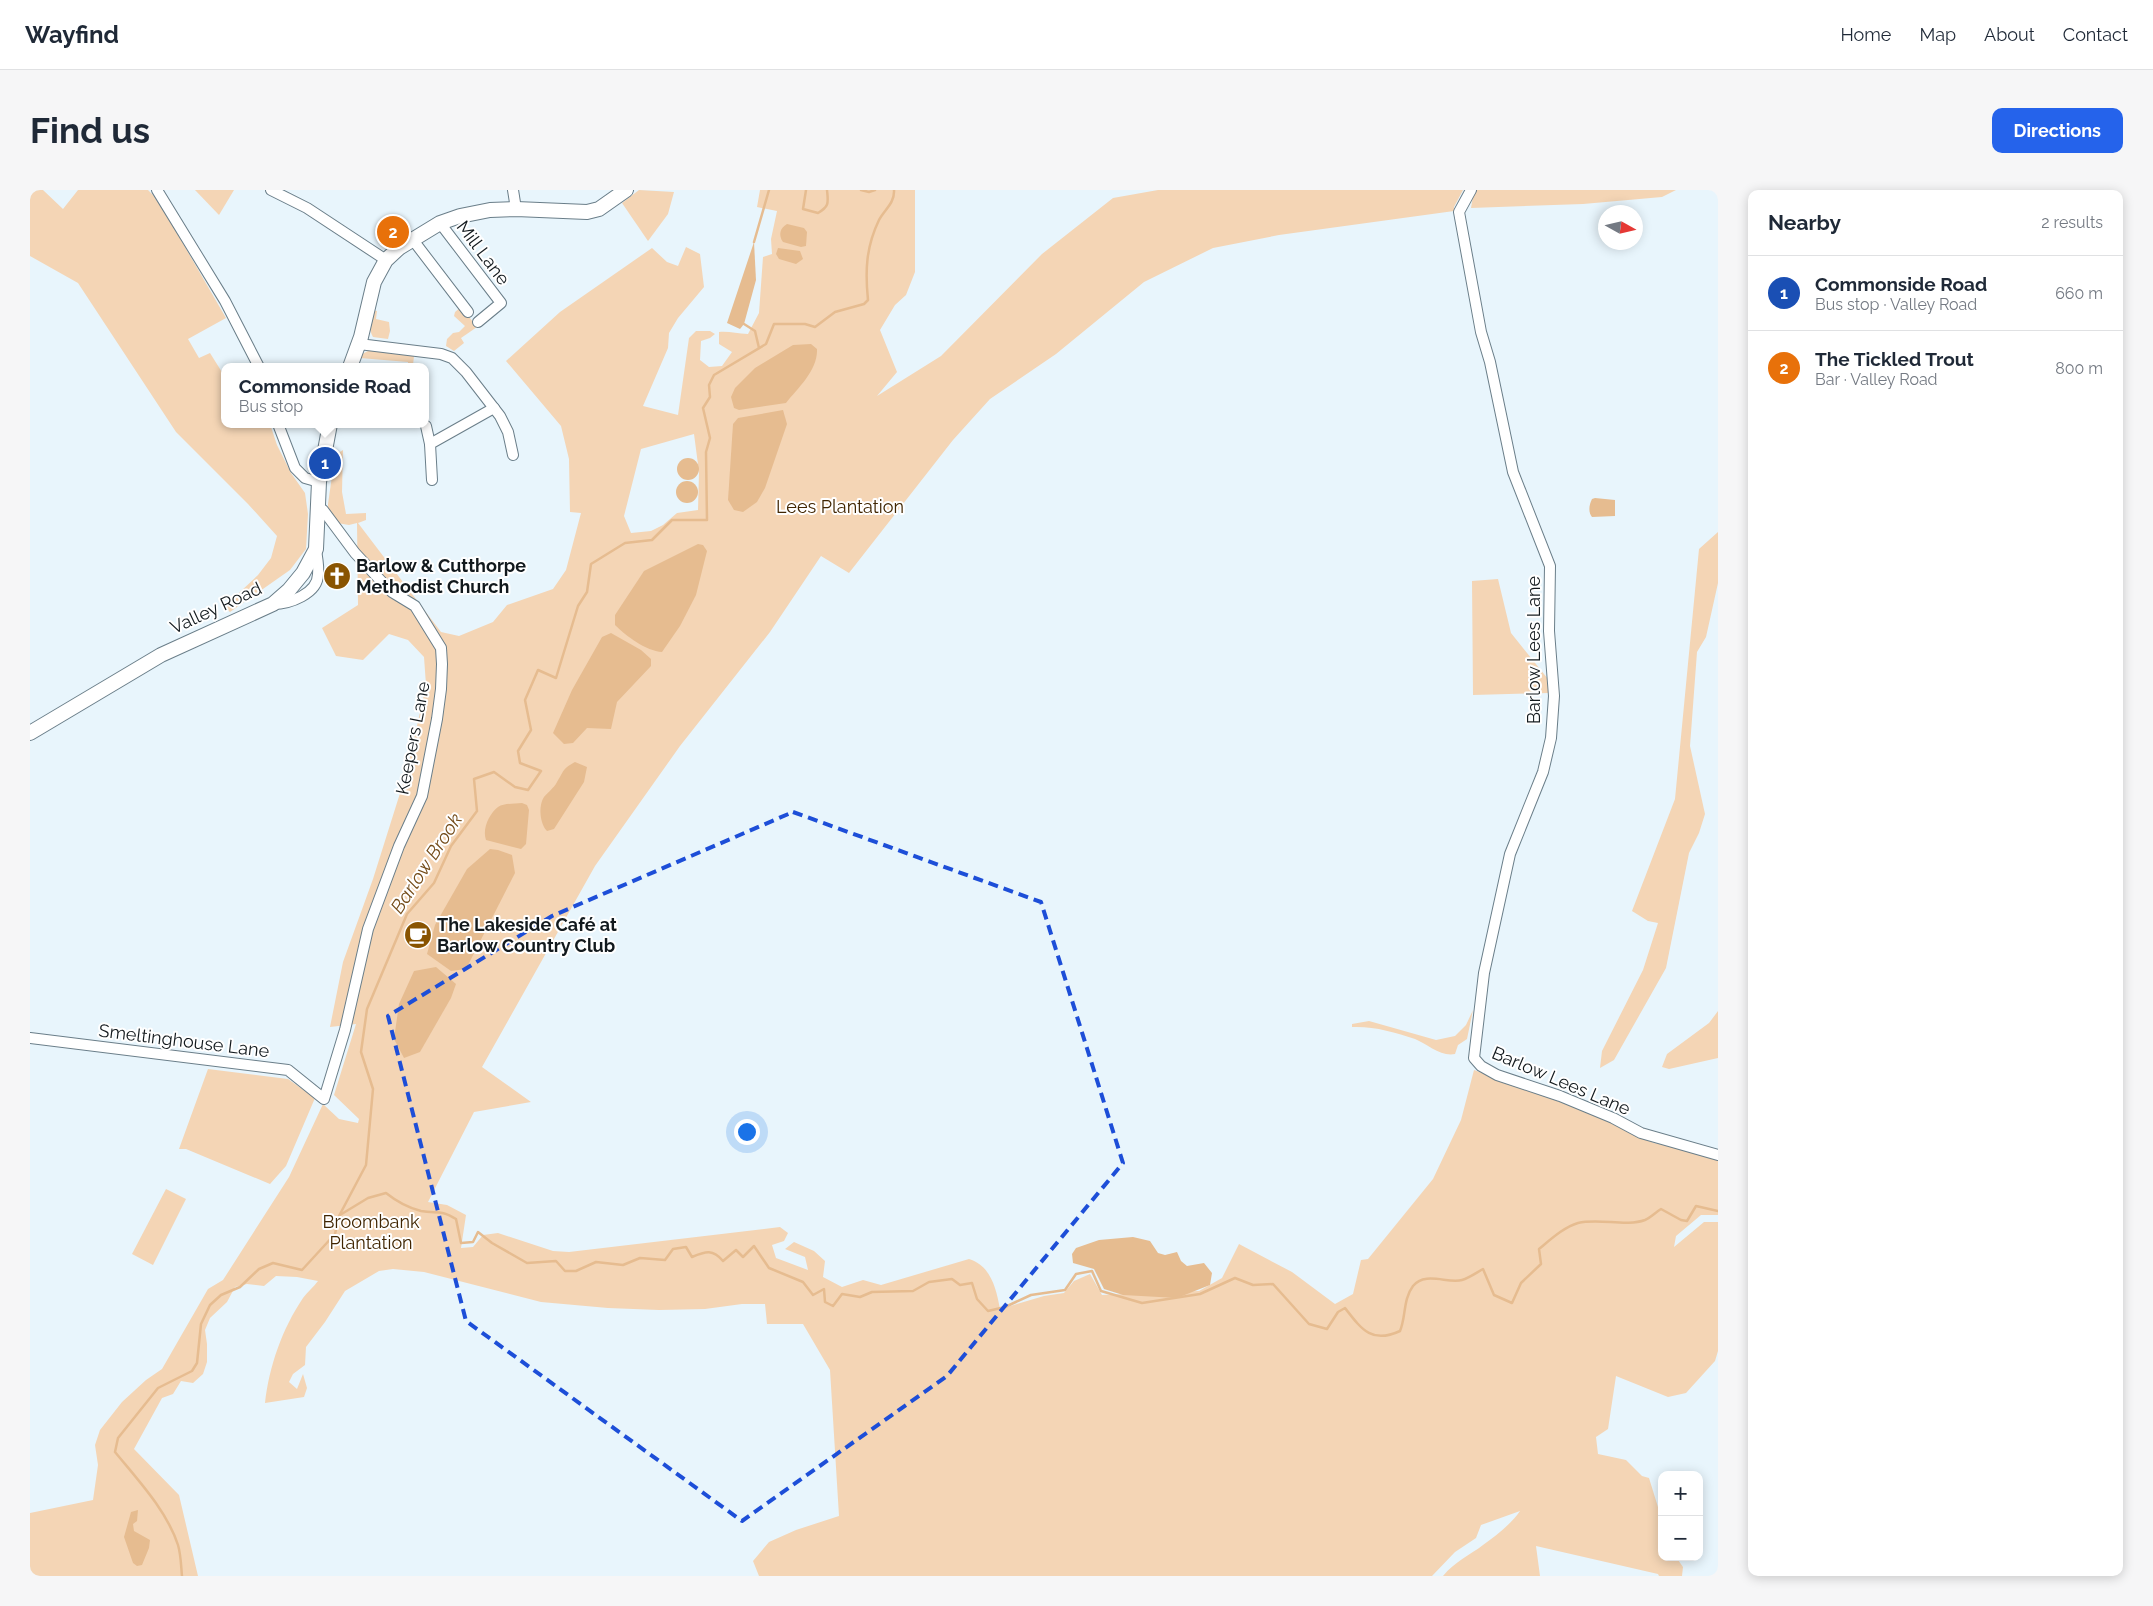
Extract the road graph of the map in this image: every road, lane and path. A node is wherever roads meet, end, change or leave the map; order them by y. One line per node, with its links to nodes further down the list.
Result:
1 (271, 190): 9 (street)
2 (513, 190): 6 (street)
3 (626, 190): 6 (main road)
4 (1471, 190): 27 (street, Barlow Lees Lane)
5 (160, 191): 13 (street)
6 (516, 209): 7 (main road)
7 (440, 223): 8 (main road); 11 (street, Mill Lane)
8 (413, 240): 9 (main road); 10 (street)
9 (386, 260): 12 (main road)
10 (468, 312)
11 (478, 322)
12 (359, 344): 14 (main road); 15 (street)
13 (257, 363)
14 (352, 363)
15 (494, 408): 19 (street); 20 (street)
16 (280, 428): 22 (street)
17 (329, 428): 22 (main road, Valley Road)
18 (426, 428): 19 (street)
19 (430, 444): 21 (street)
20 (513, 455)
21 (432, 480)
22 (319, 482): 23 (main road, Valley Road)
23 (317, 509): 24 (main road, Valley Road); 26 (street, Keepers Lane)
24 (30, 733)
25 (30, 1038): 26 (street, Smeltinghouse Lane)
26 (324, 1099)
27 (1718, 1156)

